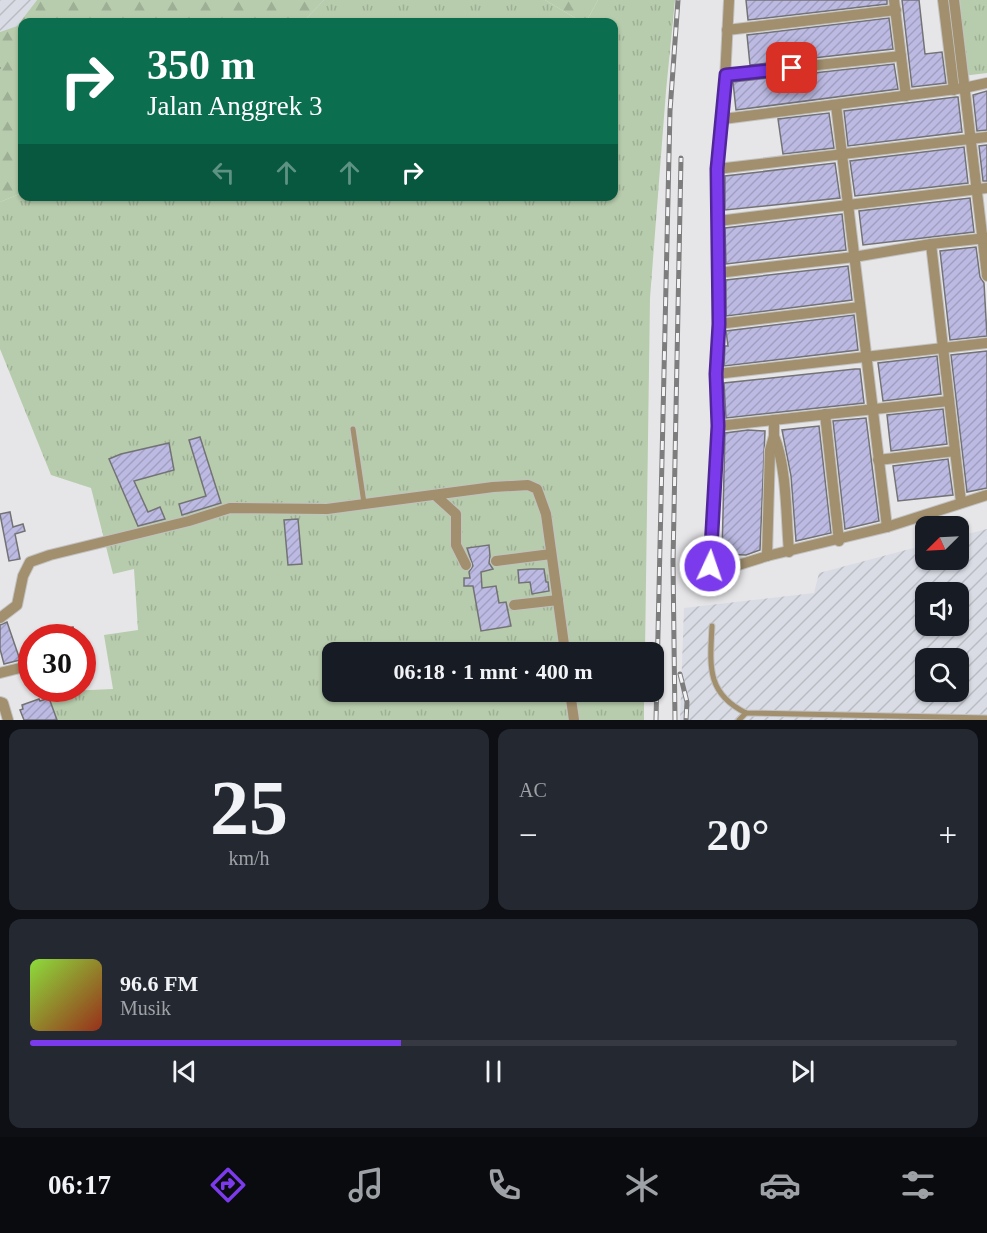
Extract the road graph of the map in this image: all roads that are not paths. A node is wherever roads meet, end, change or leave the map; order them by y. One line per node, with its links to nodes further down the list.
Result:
1 (729, 0): 5 (street)
2 (943, 0): 9 (street)
3 (954, 0): 9 (street)
4 (895, 5): 5 (street); 6 (street)
5 (727, 30): 7 (street)
6 (901, 56): 7 (street); 10 (street)
7 (726, 75): 12 (street)
8 (987, 84): 9 (street)
9 (959, 89): 10 (street); 14 (street)
10 (906, 96): 11 (street)
11 (836, 105): 12 (street); 15 (street)
12 (723, 119): 16 (street)
13 (987, 137): 14 (street)
14 (970, 139): 15 (street); 17 (street)
15 (842, 154): 16 (street); 18 (street)
16 (717, 169): 19 (street)
17 (982, 189): 18 (street); 20 (street)
18 (848, 205): 19 (street); 22 (street)
19 (718, 221): 23 (street)
20 (985, 238): 21 (street); 24 (street)
21 (931, 244): 22 (street); 28 (street)
22 (854, 257): 23 (street); 25 (street)
23 (718, 273): 26 (street)
24 (987, 276)
25 (860, 307): 26 (street); 29 (street)
26 (719, 324): 30 (street)
27 (987, 343): 28 (street)
28 (943, 348): 29 (street); 31 (street)
29 (866, 358): 30 (street); 32 (street)
30 (716, 374): 35 (street)
31 (949, 401): 32 (street); 38 (street)
32 (872, 409): 33 (street); 39 (street)
33 (825, 414): 34 (street); 45 (street)
34 (774, 420): 35 (street); 37 (street)
35 (718, 426): 48 (street)
36 (352, 429): 43 (lane)
37 (774, 436): 46 (street); 48 (street)
38 (955, 451): 39 (street); 42 (street)
39 (878, 460): 44 (street)
40 (435, 495): 43 (street); 47 (street); 50 (street)
41 (987, 495): 42 (street)
42 (961, 502): 44 (street)
43 (364, 505): 53 (street)
44 (887, 527): 45 (street)
45 (839, 540): 46 (street)
46 (789, 552): 48 (street)
47 (551, 554): 49 (street); 51 (street)
48 (767, 556)
49 (496, 561)
50 (466, 566)
51 (558, 600): 52 (street); 55 (street)
52 (514, 605)
53 (0, 618)
54 (712, 626): 60 (lane)
55 (564, 642)
56 (18, 668): 57 (street)
57 (0, 673)
58 (0, 702): 62 (street)
59 (571, 702): 63 (street)
60 (746, 713): 61 (lane); 64 (lane)
61 (987, 718)
62 (8, 720)
63 (574, 720)
64 (739, 720)

